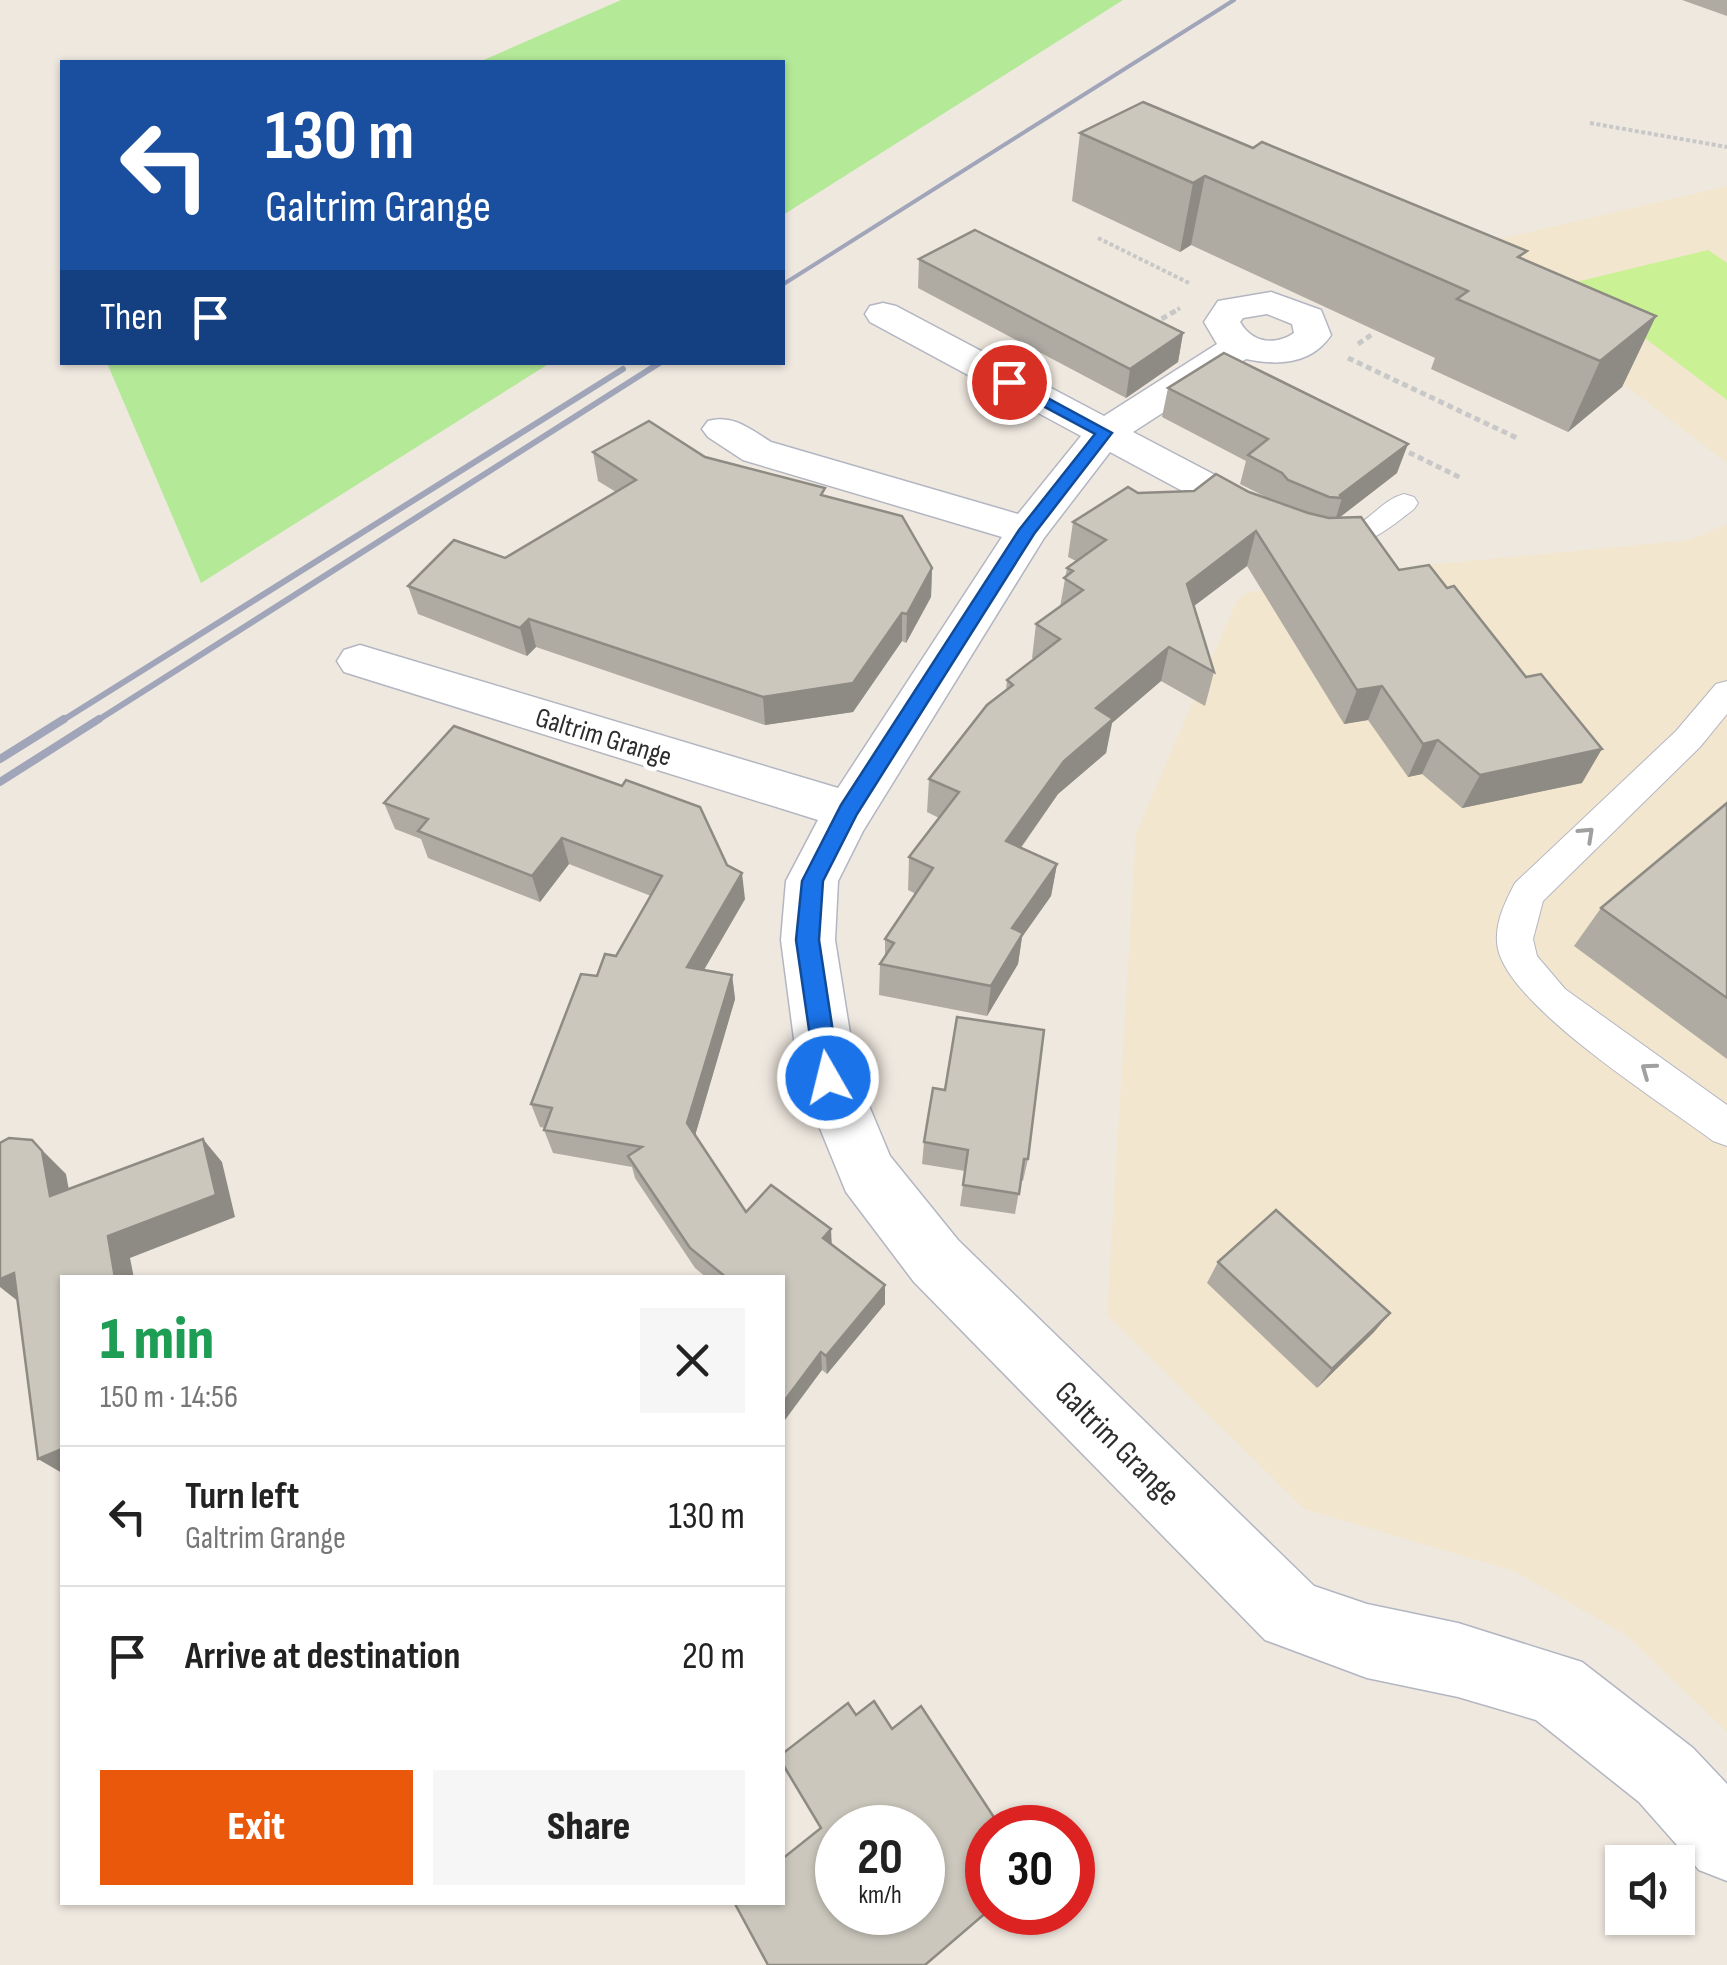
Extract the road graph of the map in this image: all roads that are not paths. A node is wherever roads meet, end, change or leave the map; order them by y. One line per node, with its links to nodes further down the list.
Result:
1 (883, 314): 4 (street)
2 (1242, 345): 2 (street); 4 (street, Galtrim Grange)
3 (722, 429): 7 (street)
4 (1104, 433): 6 (street); 7 (street, Galtrim Grange)
5 (1404, 503): 6 (lane)
6 (1280, 526)
7 (1028, 530): 10 (street, Galtrim Grange)
8 (360, 661): 10 (street, Galtrim Grange)
9 (1727, 692): 11 (lane, one-way to 9)
10 (848, 810): 12 (street, Galtrim Grange)
11 (1727, 1128)
12 (1727, 1842)

